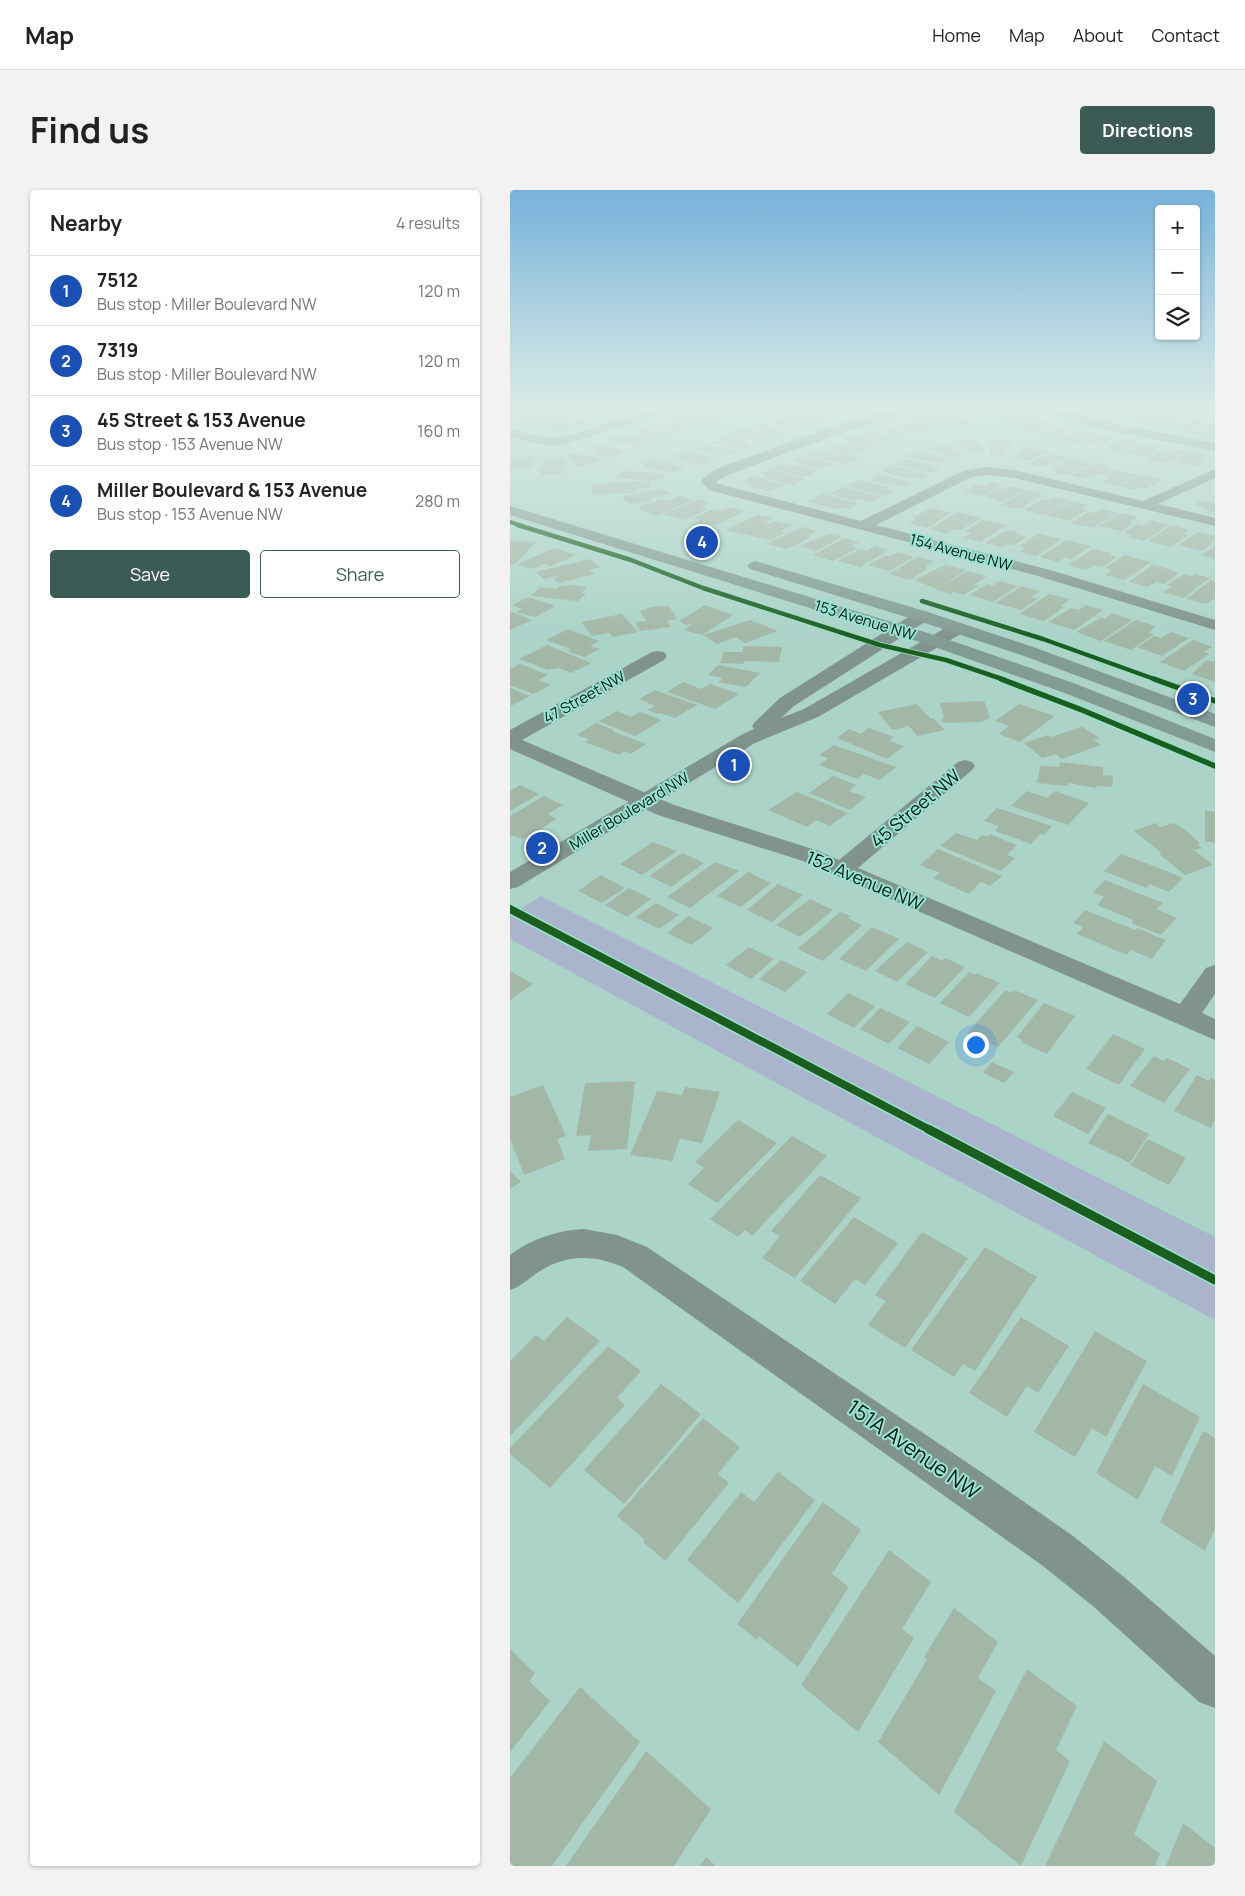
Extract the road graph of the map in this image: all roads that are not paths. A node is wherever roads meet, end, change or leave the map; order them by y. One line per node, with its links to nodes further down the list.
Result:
1 (710, 483): 8 (street, 154 Avenue NW)
2 (949, 483): 8 (street)
3 (1053, 483): 5 (street)
4 (1193, 483): 5 (street)
5 (1146, 505): 7 (street)
6 (510, 510): 13 (main road, 153 Avenue NW)
7 (1215, 522)
8 (862, 526): 11 (street, 154 Avenue NW)
9 (738, 561): 10 (main road, 153 Avenue NW)
10 (922, 616): 12 (main road, 153 Avenue NW); 13 (street, Miller Boulevard NW)
11 (1215, 625)
12 (958, 628): 14 (street, Miller Boulevard NW); 16 (main road, 153 Avenue NW)
13 (899, 630): 14 (main road, 153 Avenue NW); 18 (street, Miller Boulevard NW)
14 (935, 641): 18 (street, Miller Boulevard NW); 20 (main road, 153 Avenue NW)
15 (658, 656): 17 (street, 47 Street NW)
16 (1215, 721)
17 (510, 738)
18 (748, 739): 22 (street, Miller Boulevard NW)
19 (510, 742): 22 (street, 152 Avenue NW)
20 (1215, 746)
21 (965, 766): 23 (street, 45 Street NW)
22 (646, 802): 23 (street, 152 Avenue NW); 24 (street, Miller Boulevard NW)
23 (842, 869): 26 (street, 152 Avenue NW)
24 (510, 882)
25 (1215, 974): 26 (street)
26 (1185, 1017): 27 (street, 152 Avenue NW)
27 (1215, 1030)
28 (510, 1275): 29 (street, 151A Avenue NW)
29 (1215, 1686)

